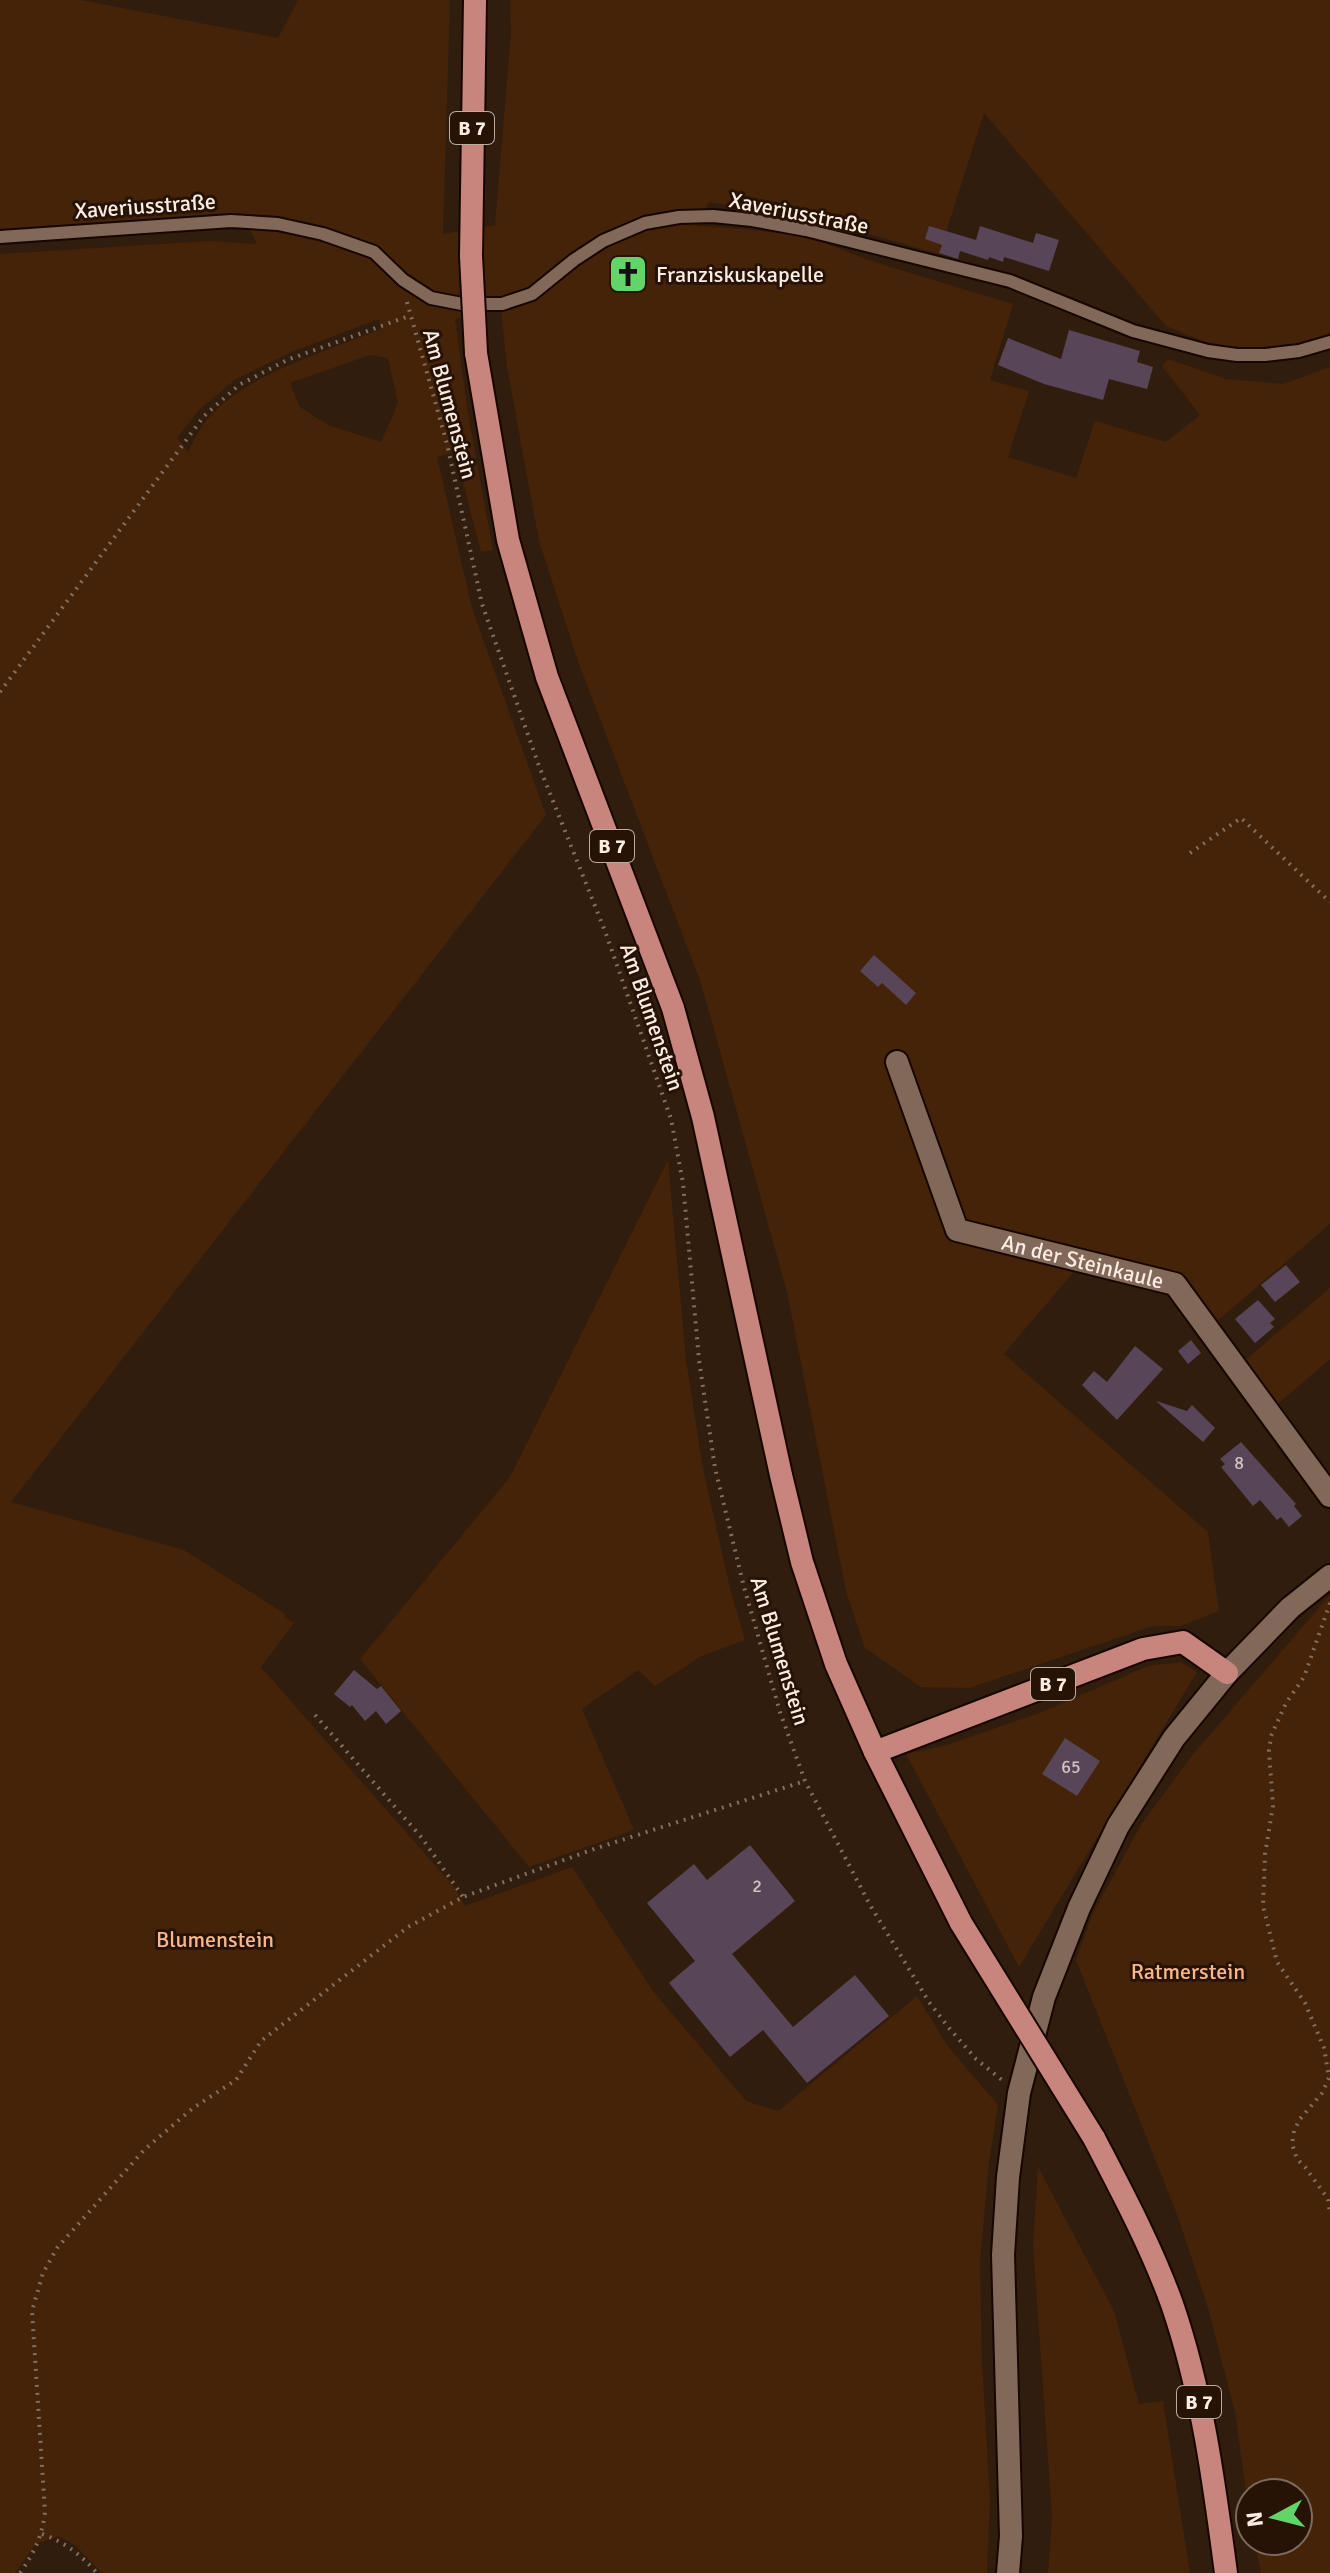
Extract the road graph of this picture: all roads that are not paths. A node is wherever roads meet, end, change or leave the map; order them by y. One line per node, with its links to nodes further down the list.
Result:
1 (475, 0): 8 (main road, B 7, bridge)
2 (0, 237): 3 (lane, Xaveriusstraße)
3 (1330, 342)
4 (897, 1062): 5 (street, An der Steinkaule)
5 (1330, 1496)
6 (1330, 1576): 7 (street)
7 (1227, 1673): 8 (main road, B 7); 9 (street)
8 (875, 1752): 10 (main road, B 7, bridge)
9 (1008, 2573)
10 (1226, 2573)

